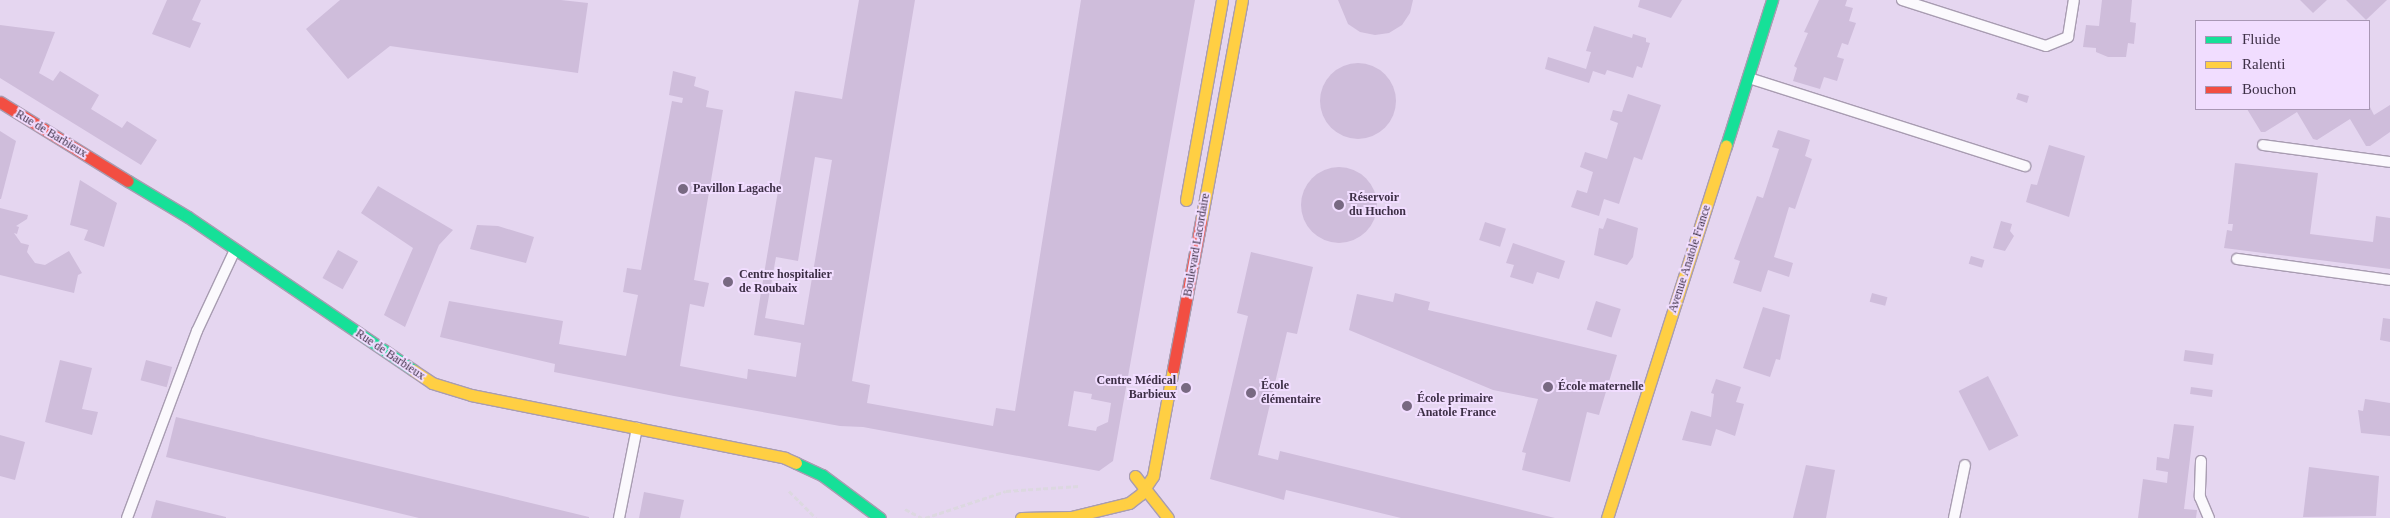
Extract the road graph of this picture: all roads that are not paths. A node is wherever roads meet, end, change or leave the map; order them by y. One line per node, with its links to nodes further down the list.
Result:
1 (1222, 0): 11 (street, Boulevard Lacordaire)
2 (1242, 0): 18 (street, Boulevard Lacordaire)
3 (1772, 0): 6 (street, Avenue Anatole France)
4 (1902, 0): 5 (lane)
5 (2074, 0)
6 (1748, 78): 10 (lane); 25 (street, Avenue Anatole France)
7 (0, 102): 12 (street, Rue de Barbieux)
8 (2263, 144): 9 (lane)
9 (2390, 162)
10 (2025, 166)
11 (1183, 216)
12 (236, 249): 15 (street, Rue de Barbieux); 20 (lane)
13 (2237, 259): 14 (lane)
14 (2390, 280)
15 (638, 428): 21 (lane); 22 (street, Rue de Barbieux)
16 (2201, 461): 27 (lane)
17 (1965, 465): 26 (lane)
18 (1146, 489): 19 (street); 19 (street); 24 (street)
19 (1111, 506): 23 (street)
20 (127, 518)
21 (618, 518)
22 (880, 518)
23 (1021, 518)
24 (1168, 518)
25 (1607, 518)
26 (1954, 518)
27 (2210, 518)

